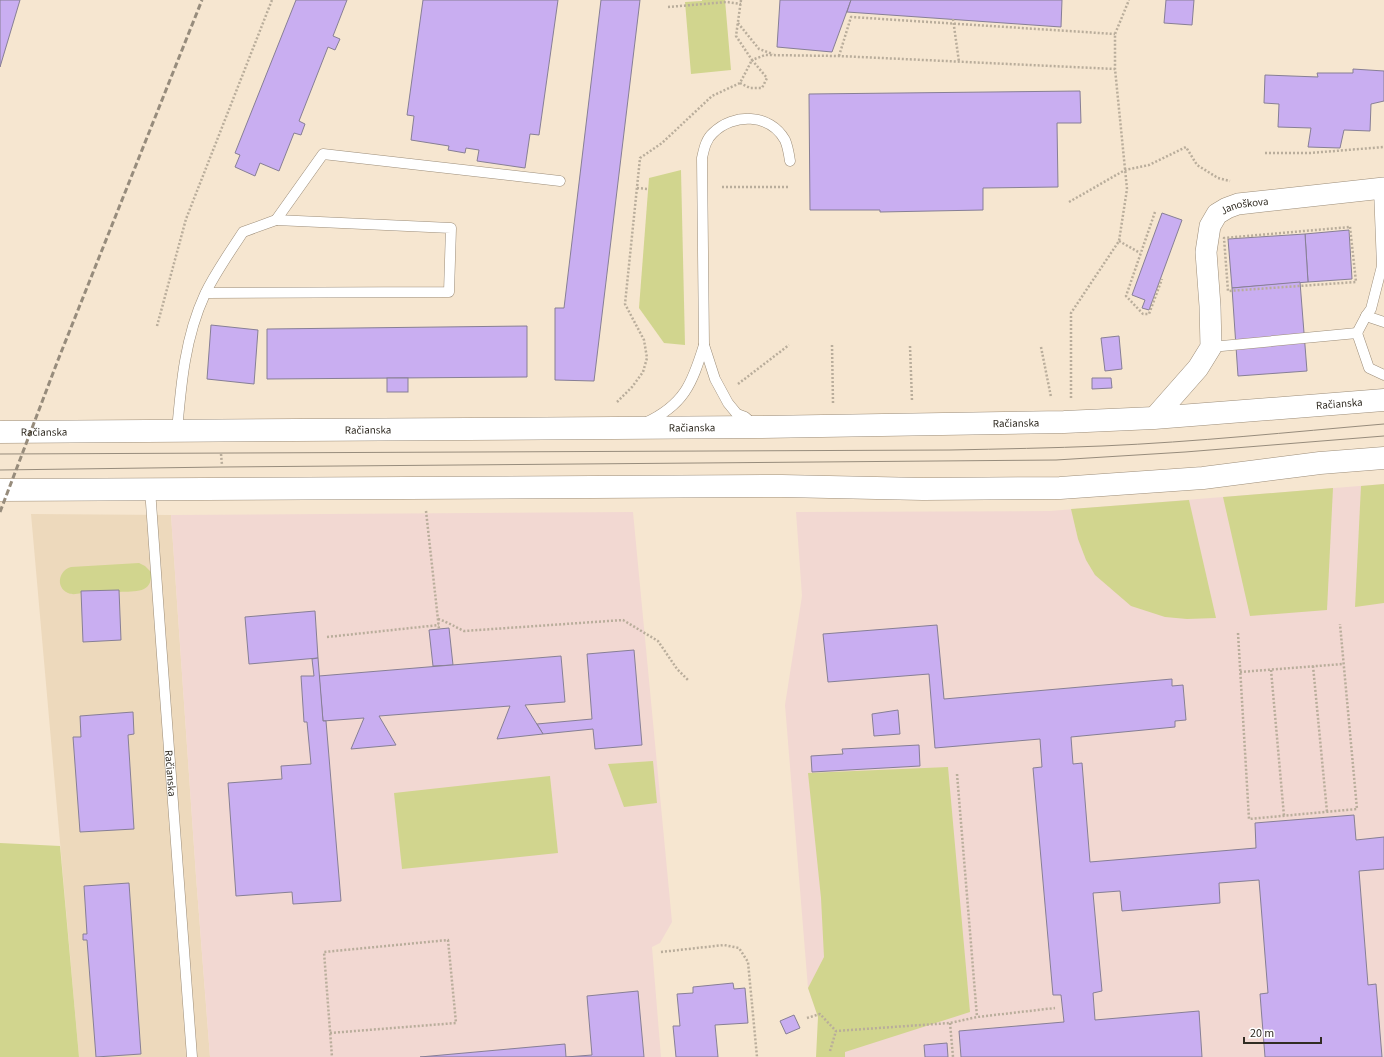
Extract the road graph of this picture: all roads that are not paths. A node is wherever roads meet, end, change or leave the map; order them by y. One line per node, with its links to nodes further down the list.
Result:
1 (790, 161): 10 (lane)
2 (560, 181): 5 (lane)
3 (1382, 188): 4 (lane); 11 (street, Janoškova)
4 (1382, 219): 7 (lane)
5 (276, 220): 6 (lane); 6 (lane)
6 (206, 293): 17 (lane)
7 (1366, 316): 8 (lane); 9 (lane)
8 (1384, 322)
9 (1356, 333): 11 (lane); 12 (lane)
10 (704, 345): 15 (lane); 16 (lane)
11 (1211, 347): 14 (street)
12 (1384, 375)
13 (1384, 400): 14 (main road, Račianska)
14 (1154, 418): 15 (main road, Račianska)
15 (757, 427): 16 (main road, Račianska)
16 (634, 428): 17 (main road, Račianska)
17 (177, 431): 18 (main road, Račianska)
18 (0, 432)
19 (1384, 458): 20 (main road)
20 (150, 489): 21 (main road); 22 (lane, Račianska)
21 (0, 490)
22 (192, 1057)

